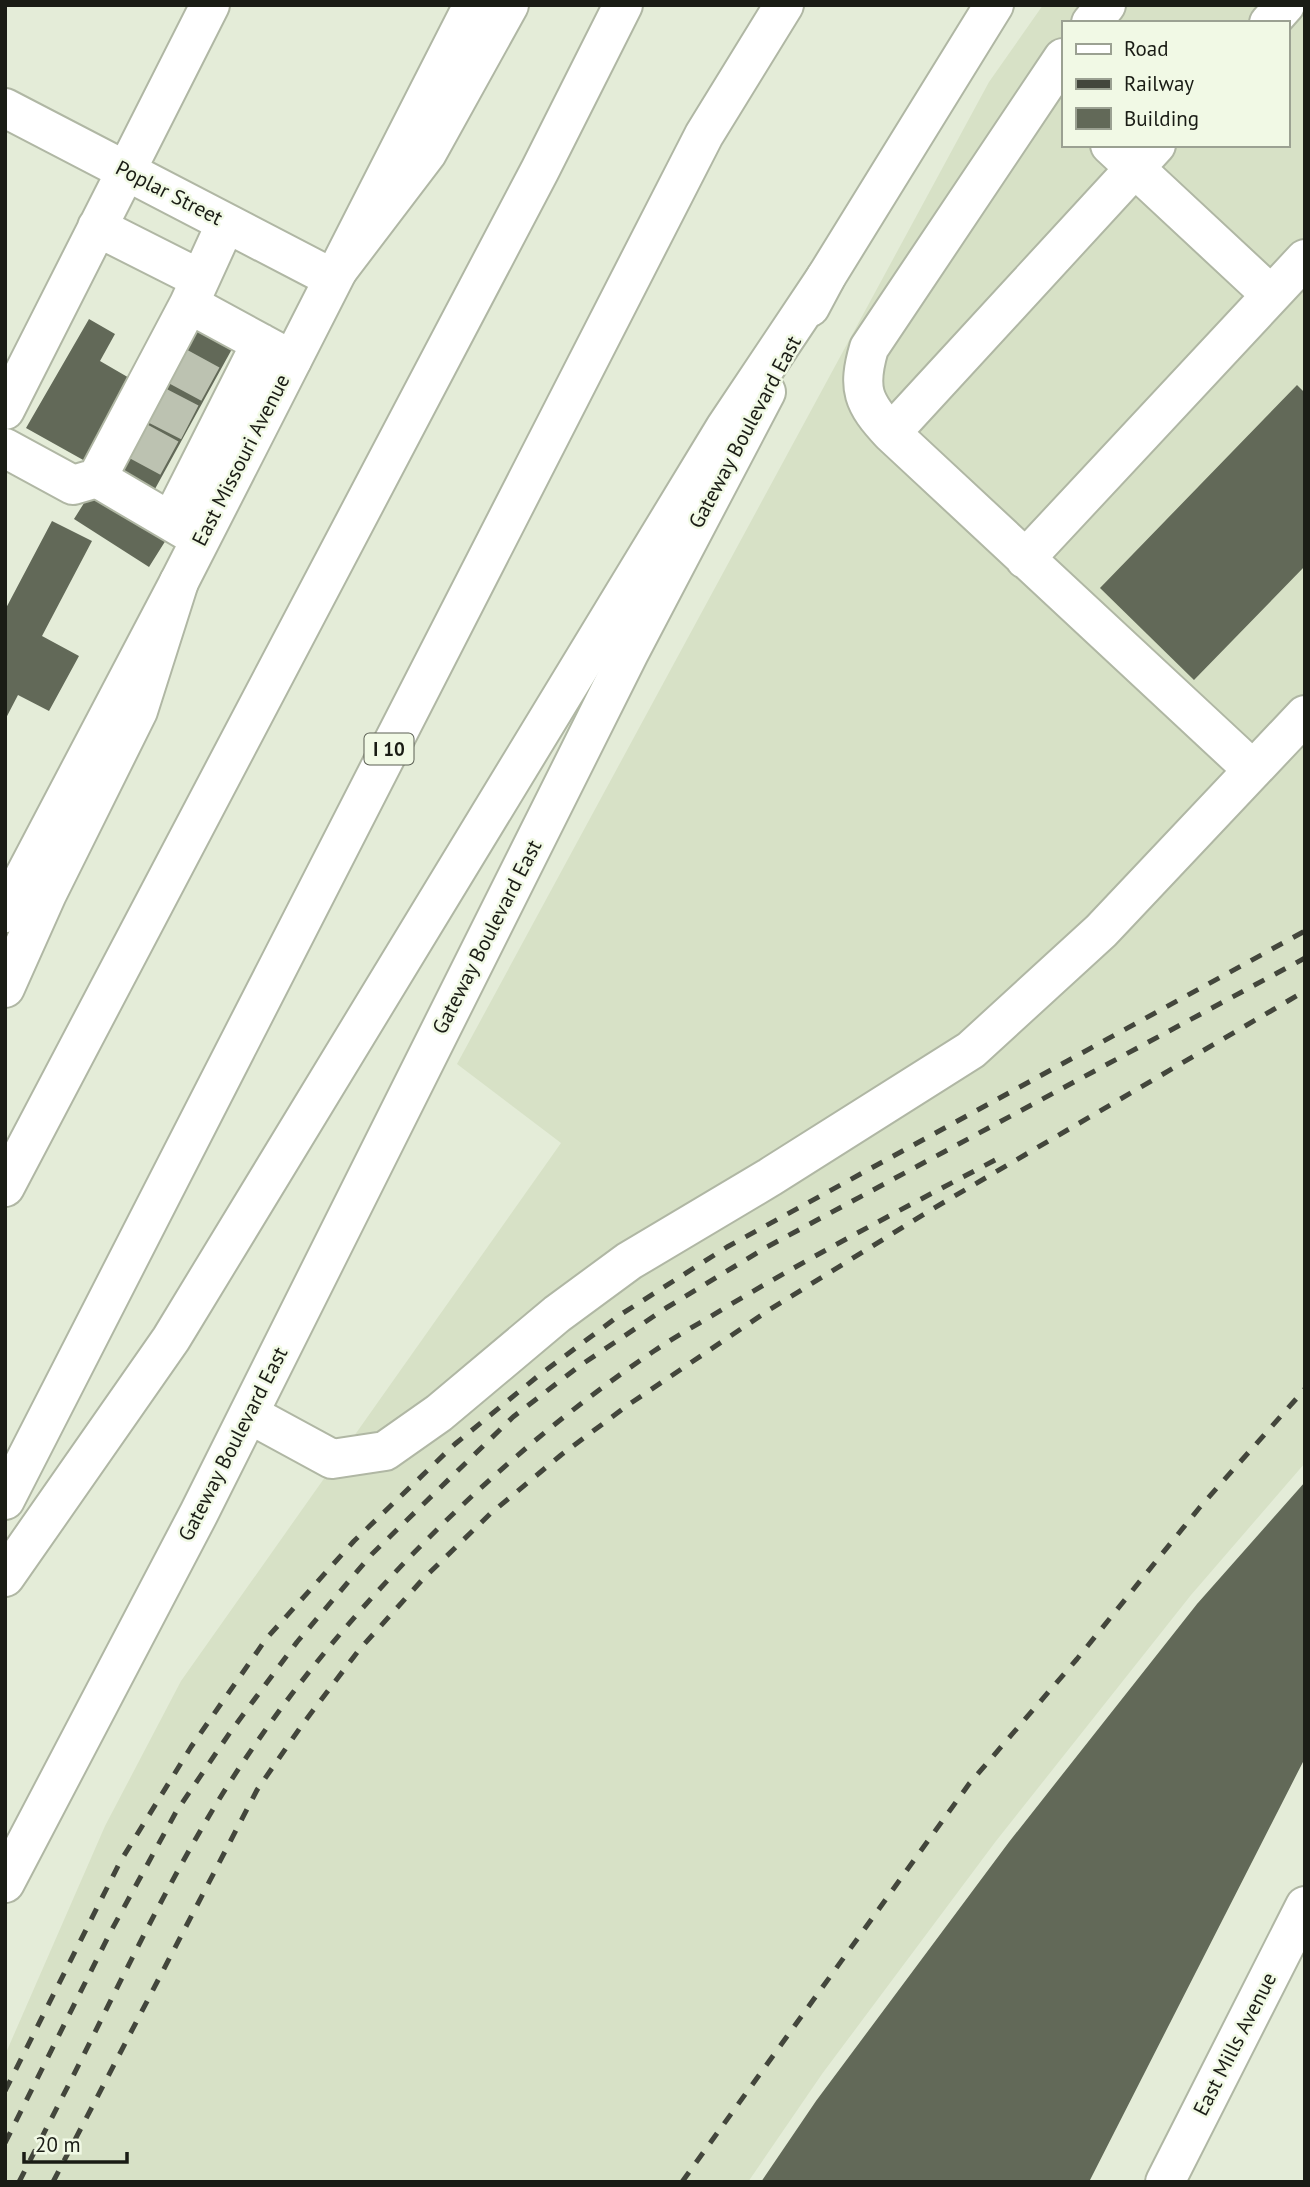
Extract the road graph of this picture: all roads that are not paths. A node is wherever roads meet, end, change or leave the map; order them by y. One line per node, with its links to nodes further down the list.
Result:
1 (210, 5): 14 (main road)
2 (473, 5): 19 (main road, East Missouri Avenue)
3 (509, 5): 19 (main road)
4 (623, 5): 35 (main road)
5 (784, 5): 37 (main road, I 10)
6 (995, 5): 18 (main road, Gateway Boulevard East)
7 (1106, 5): 9 (main road)
8 (1285, 5): 10 (main road)
9 (1093, 21)
10 (1271, 21)
11 (1057, 82): 24 (main road)
12 (5, 108): 14 (main road, Poplar Street)
13 (1134, 153): 21 (main road); 24 (main road)
14 (126, 171): 15 (main road, Poplar Street); 16 (main road)
15 (226, 223): 19 (main road, Poplar Street); 20 (main road)
16 (97, 227): 20 (main road); 23 (main road)
17 (1305, 259): 21 (main road)
18 (826, 276): 36 (main road, Gateway Boulevard East); 38 (main road)
19 (332, 278): 22 (main road, East Missouri Avenue)
20 (194, 292): 22 (main road); 27 (main road)
21 (1271, 295): 29 (main road)
22 (277, 352): 25 (main road, East Missouri Avenue); 25 (main road)
23 (5, 410)
24 (891, 433): 29 (main road)
25 (217, 436): 28 (main road, East Missouri Avenue); 28 (main road)
26 (5, 448): 27 (main road)
27 (97, 478): 28 (main road)
28 (186, 530): 30 (main road, East Missouri Avenue)
29 (1025, 559): 32 (main road)
30 (179, 582): 33 (main road, East Missouri Avenue); 34 (main road)
31 (1305, 715): 32 (main road)
32 (1253, 770): 36 (main road)
33 (5, 913)
34 (5, 988)
35 (5, 1187)
36 (249, 1414): 39 (main road, Gateway Boulevard East)
37 (5, 1500)
38 (5, 1577)
39 (5, 1883)
40 (1305, 1906): 41 (main road, East Mills Avenue)
41 (1165, 2182)

